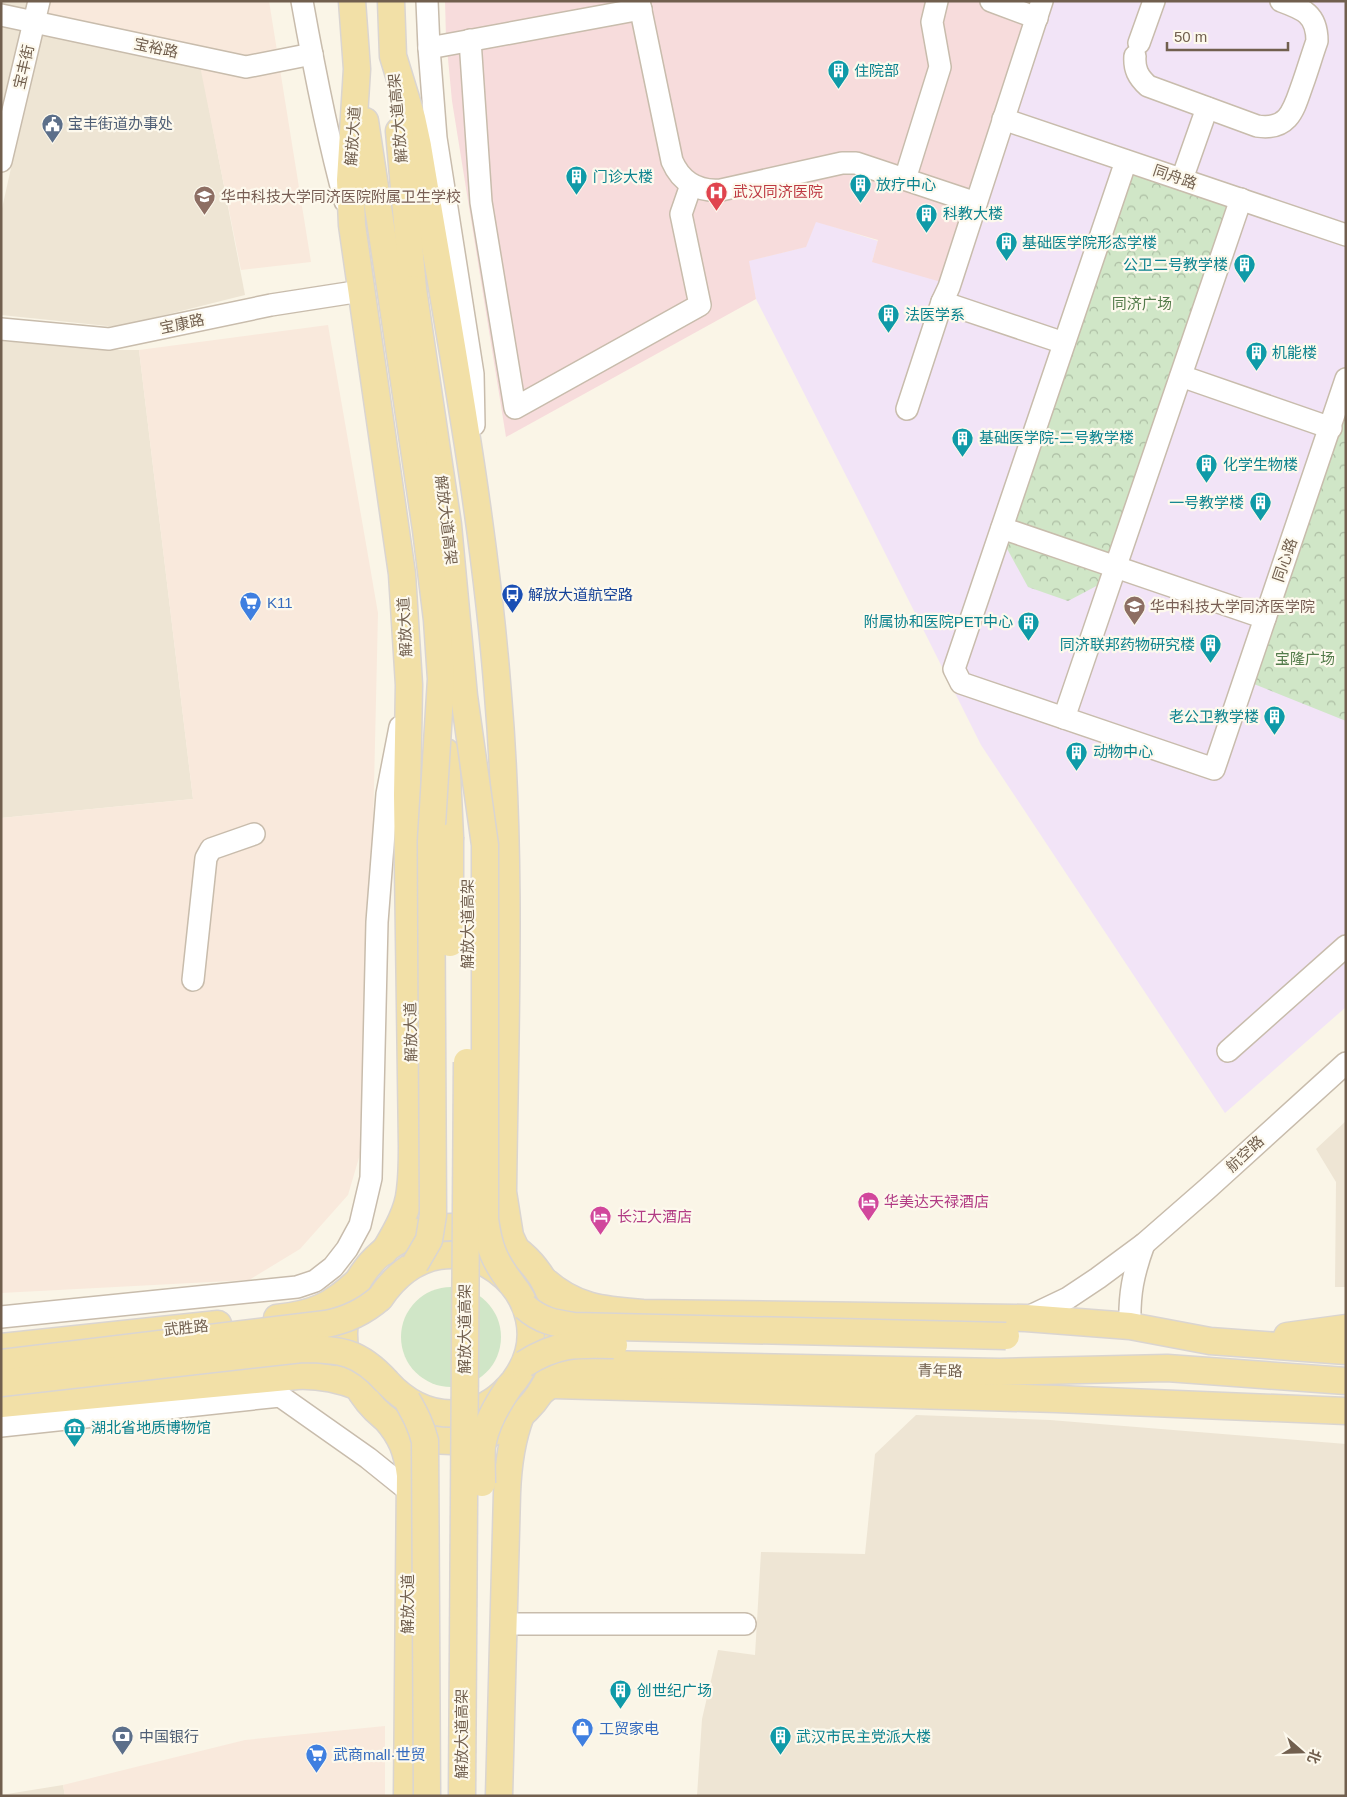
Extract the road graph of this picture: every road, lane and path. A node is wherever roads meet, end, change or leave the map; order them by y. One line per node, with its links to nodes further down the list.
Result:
1 (39, 1): 13 (street, 宝丰街)
2 (302, 1): 16 (street)
3 (352, 1): 18 (main road, 解放大道)
4 (391, 1): 17 (main road)
5 (427, 1): 15 (street)
6 (937, 1): 24 (street)
7 (991, 1): 11 (street)
8 (1154, 1): 19 (street)
9 (1281, 1): 19 (street)
10 (640, 5): 14 (street); 26 (street)
11 (1040, 10): 20 (street)
12 (1, 15): 13 (street, 宝裕路)
13 (35, 22): 16 (street, 宝裕路); 22 (street, 宝丰街)
14 (470, 40): 15 (street); 26 (street)
15 (429, 48): 21 (street)
16 (312, 54): 30 (street)
17 (393, 56): 29 (main road); 33 (main road, 解放大道高架)
18 (357, 68): 30 (main road, 解放大道); 33 (main road, 解放大道高架)
19 (1207, 108): 25 (street)
20 (1004, 120): 23 (street, 同舟路); 28 (street)
21 (436, 138): 29 (main road); 41 (street)
22 (1, 161)
23 (1126, 161): 25 (street, 同舟路); 36 (street)
24 (905, 179): 26 (street); 28 (street)
25 (1182, 179): 27 (street, 同舟路)
26 (691, 185)
27 (1241, 199): 31 (street, 同舟路); 37 (street)
28 (976, 203): 34 (street)
29 (428, 211): 41 (main road)
30 (352, 225): 32 (main road, 解放大道)
31 (1346, 235)
32 (361, 291): 35 (street, 宝康路); 45 (main road, 解放大道)
33 (402, 291): 47 (main road, 解放大道高架, bridge); 49 (main road, 解放大道高架, bridge)
34 (942, 302): 36 (street); 39 (street)
35 (1, 329)
36 (1064, 343): 42 (street)
37 (1180, 376): 40 (street); 44 (street)
38 (1346, 379): 40 (street, 同心路)
39 (907, 409)
40 (1330, 428): 46 (street, 同心路)
41 (477, 507): 43 (main road)
42 (1002, 528): 44 (street); 50 (street)
43 (484, 564): 45 (main road); 52 (main road)
44 (1116, 567): 46 (street); 50 (street)
45 (402, 574): 48 (main road, 解放大道)
46 (1266, 618): 50 (street, 同心路)
47 (441, 679): 61 (main road, bridge); 94 (main road, 解放大道高架, bridge)
48 (409, 685): 53 (main road, 解放大道); 66 (street)
49 (464, 696): 64 (main road, bridge); 95 (main road, 解放大道高架, bridge)
50 (1064, 718)
51 (254, 834): 55 (street)
52 (506, 917): 53 (main road); 59 (main road)
53 (409, 918): 60 (main road, 解放大道)
54 (1346, 946): 56 (street)
55 (193, 980)
56 (1228, 1051)
57 (1346, 1063): 58 (street, 航空路)
58 (1144, 1244): 67 (street, 航空路); 68 (street, 航空路)
59 (516, 1249): 60 (main road); 63 (main road)
60 (384, 1252): 62 (main road)
61 (415, 1264): 64 (main road, bridge); 75 (main road, bridge)
62 (360, 1279): 73 (main road, 武胜路); 80 (main road)
63 (544, 1280): 67 (main road); 82 (main road)
64 (511, 1283): 65 (main road)
65 (525, 1307): 72 (main road, bridge); 76 (main road)
66 (1, 1318)
67 (1026, 1318): 68 (main road)
68 (1130, 1326): 70 (main road)
69 (1346, 1328): 71 (main road)
70 (1210, 1341): 71 (main road); 72 (main road)
71 (1236, 1343): 74 (main road)
72 (1004, 1344): 76 (main road, bridge); 77 (main road)
73 (1, 1347)
74 (1346, 1351)
75 (1, 1363)
76 (524, 1364): 81 (main road)
77 (1167, 1368): 78 (main road, 青年路); 82 (main road, 青年路)
78 (1346, 1381)
79 (1, 1383): 83 (main road, bridge)
80 (358, 1387): 84 (main road); 87 (main road)
81 (509, 1387): 83 (main road, bridge); 96 (main road, bridge)
82 (546, 1388): 85 (main road); 86 (main road)
83 (407, 1400): 93 (main road, bridge)
84 (1, 1404)
85 (1346, 1411)
86 (521, 1415): 87 (main road); 90 (main road)
87 (386, 1419): 89 (main road, 解放大道)
88 (1, 1426): 89 (street)
89 (409, 1492): 92 (main road, 解放大道)
90 (502, 1624): 91 (street); 97 (main road)
91 (745, 1624)
92 (407, 1796)
93 (427, 1796)
94 (444, 1796)
95 (462, 1796)
96 (479, 1796)
97 (499, 1796)

